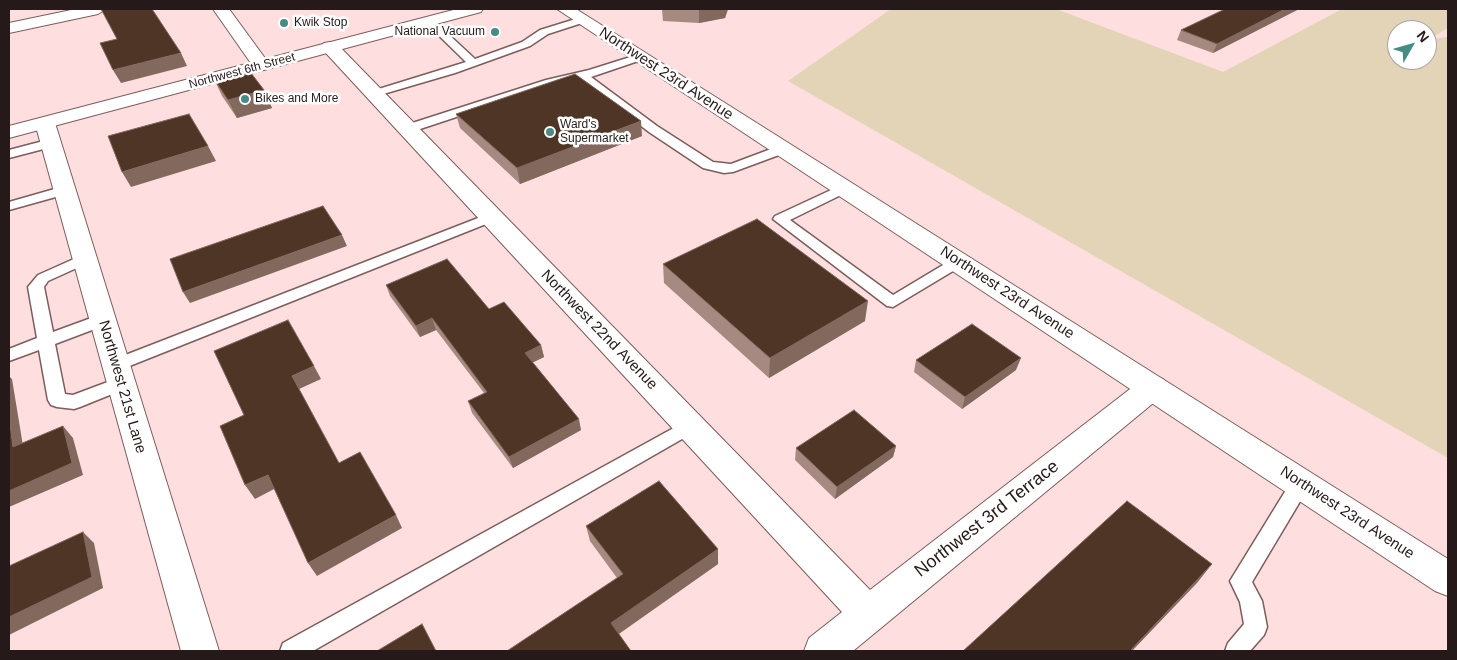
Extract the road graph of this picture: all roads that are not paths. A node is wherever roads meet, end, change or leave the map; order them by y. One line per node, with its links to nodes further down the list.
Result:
1 (98, 9): 6 (street)
2 (221, 9): 10 (street)
3 (475, 9): 5 (street, Northwest 6th Street)
4 (573, 14): 8 (street, Northwest 23rd Avenue); 9 (lane)
5 (429, 21): 7 (street, Northwest 6th Street); 9 (lane)
6 (9, 28)
7 (330, 47): 10 (street, Northwest 6th Street); 12 (street, Northwest 22nd Avenue)
8 (640, 58): 11 (lane); 16 (street, Northwest 23rd Avenue)
9 (473, 63): 12 (lane)
10 (261, 65): 15 (street, Northwest 6th Street)
11 (582, 75): 13 (lane); 16 (lane)
12 (373, 94): 13 (street, Northwest 22nd Avenue)
13 (407, 129): 21 (street, Northwest 22nd Avenue)
14 (9, 132): 15 (street, Northwest 6th Street)
15 (48, 133): 17 (lane); 19 (street, Northwest 21st Lane)
16 (783, 150): 18 (street, Northwest 23rd Avenue)
17 (9, 154)
18 (844, 188): 23 (street, Northwest 23rd Avenue); 23 (lane)
19 (64, 190): 20 (lane); 22 (street, Northwest 21st Lane)
20 (9, 206)
21 (491, 217): 27 (lane); 29 (street, Northwest 22nd Avenue)
22 (85, 259): 24 (street, Northwest 21st Lane); 25 (lane)
23 (958, 262): 28 (street, Northwest 23rd Avenue)
24 (102, 320): 25 (lane); 27 (street, Northwest 21st Lane)
25 (46, 341): 26 (lane); 27 (lane)
26 (9, 355)
27 (118, 374): 33 (street, Northwest 21st Lane)
28 (1153, 388): 30 (street, Northwest 23rd Avenue); 32 (street, Northwest 3rd Terrace)
29 (690, 426): 32 (street, Northwest 22nd Avenue); 34 (lane)
30 (1301, 483): 31 (street, Northwest 23rd Avenue); 36 (lane)
31 (1448, 579)
32 (868, 614): 35 (street, Northwest 3rd Terrace)
33 (200, 651)
34 (291, 651)
35 (823, 651)
36 (1236, 651)

